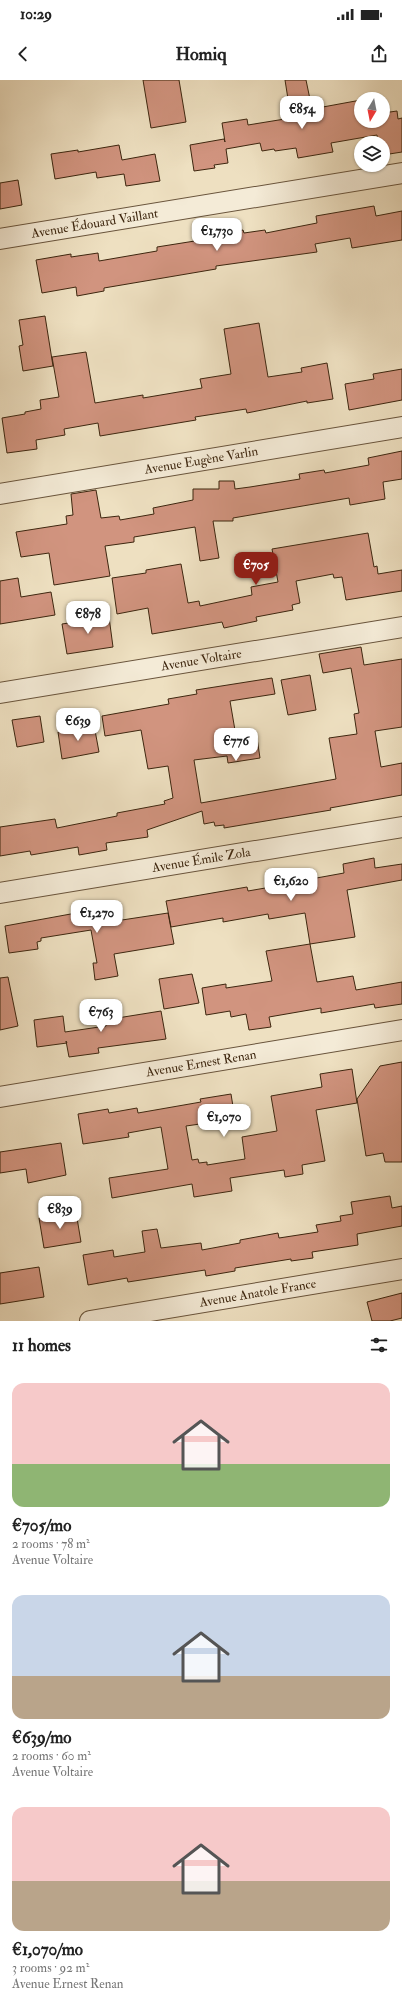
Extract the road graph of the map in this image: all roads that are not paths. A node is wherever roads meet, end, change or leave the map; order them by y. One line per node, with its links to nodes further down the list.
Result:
1 (402, 173): 2 (street, Avenue Édouard Vaillant)
2 (0, 239)
3 (402, 428): 4 (street, Avenue Eugène Varlin)
4 (0, 494)
5 (402, 627): 6 (street, Avenue Voltaire)
6 (0, 693)
7 (402, 827): 8 (street, Avenue Émile Zola)
8 (0, 893)
9 (402, 1030): 10 (street, Avenue Ernest Renan)
10 (0, 1097)
11 (402, 1269): 12 (street, Avenue Anatole France)
12 (90, 1321)

